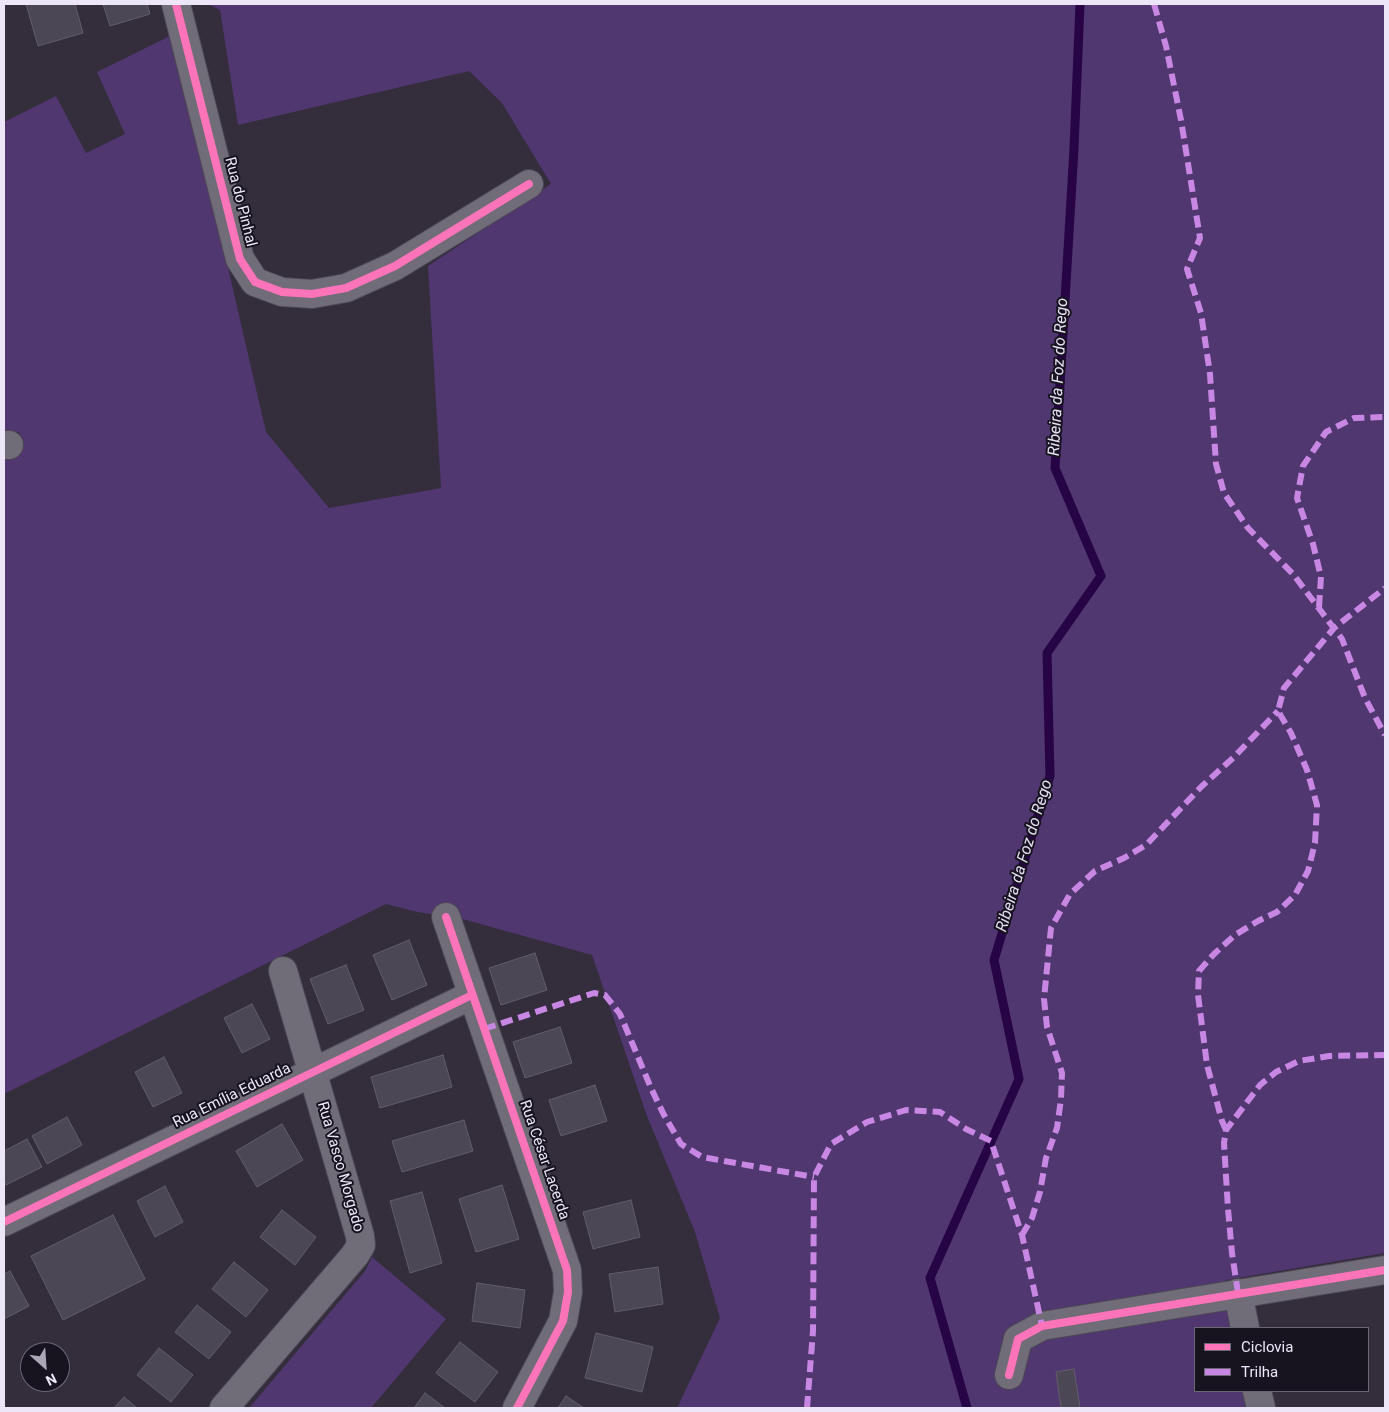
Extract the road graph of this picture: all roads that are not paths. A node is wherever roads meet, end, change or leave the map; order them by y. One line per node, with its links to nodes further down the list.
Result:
1 (176, 4): 2 (street, Rua do Pinhal)
2 (530, 184)
3 (446, 917): 5 (street, Rua César Lacerda)
4 (282, 971): 6 (street, Rua Vasco Morgado)
5 (472, 995): 6 (street, Rua Emília Eduarda); 14 (street, Rua César Lacerda)
6 (313, 1073): 7 (street, Rua Emília Eduarda); 13 (street, Rua Vasco Morgado)
7 (4, 1222)
8 (1385, 1270): 9 (street)
9 (1238, 1293): 10 (street); 11 (street)
10 (1245, 1327)
11 (1009, 1375)
12 (1257, 1392): 15 (street)
13 (224, 1408)
14 (518, 1408)
15 (1261, 1408)

